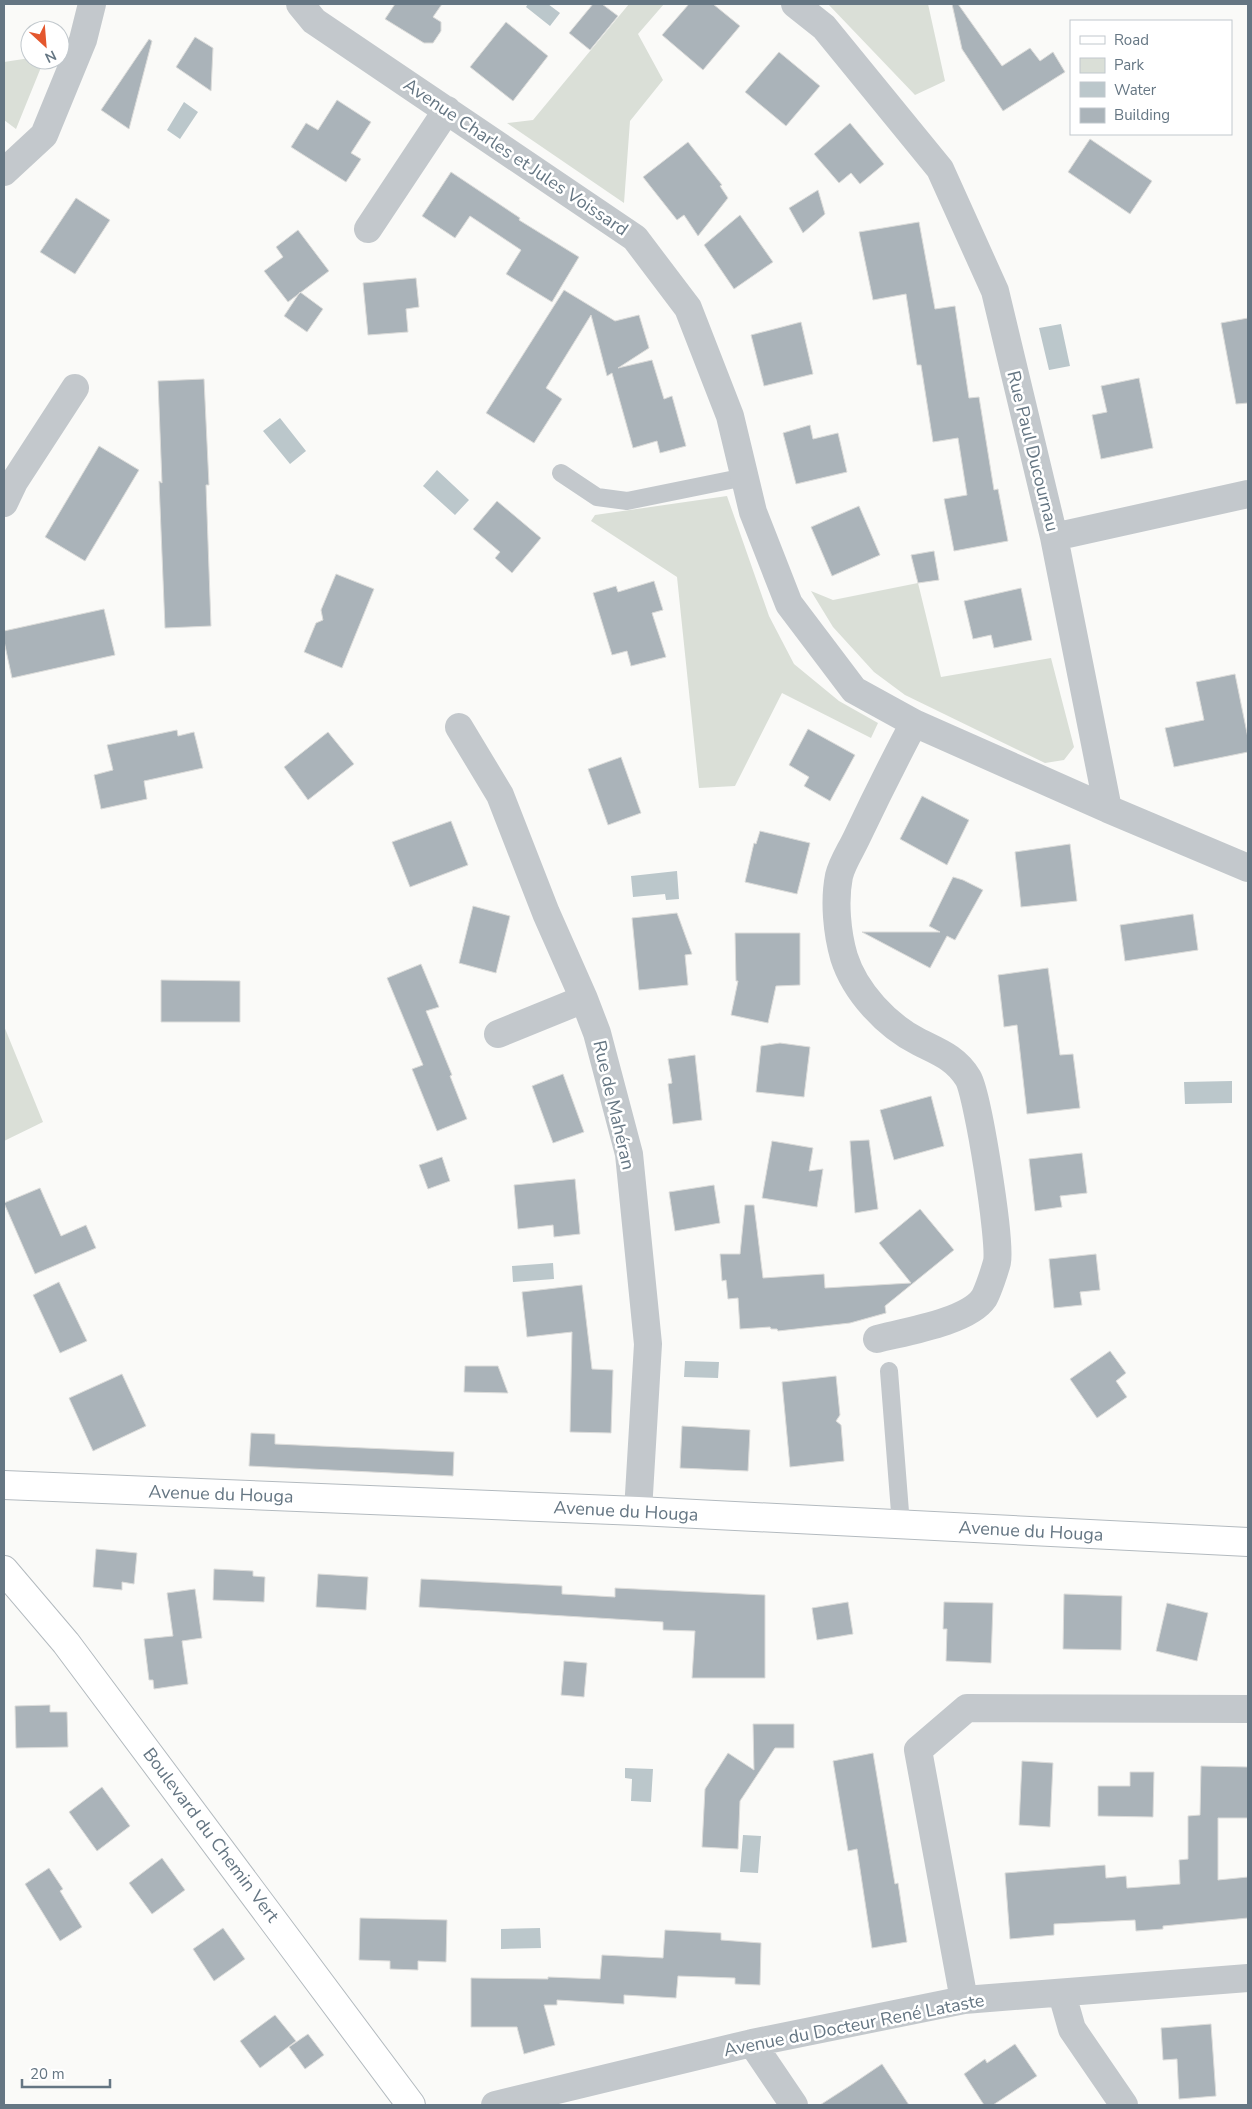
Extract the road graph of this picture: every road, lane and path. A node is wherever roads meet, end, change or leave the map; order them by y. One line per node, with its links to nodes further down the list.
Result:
1 (92, 4): 5 (street)
2 (796, 4): 12 (street, Rue Paul Ducournau)
3 (307, 12): 4 (street, Avenue Charles et Jules Voissard)
4 (447, 110): 6 (street); 9 (street, Avenue Charles et Jules Voissard)
5 (4, 172)
6 (368, 229)
7 (75, 388): 11 (street)
8 (561, 473): 9 (lane)
9 (745, 477): 13 (street, Avenue Charles et Jules Voissard)
10 (1248, 494): 12 (street)
11 (4, 503)
12 (1054, 537): 15 (street, Rue Paul Ducournau)
13 (914, 723): 15 (street, Avenue Charles et Jules Voissard); 19 (street)
14 (459, 727): 17 (street, Rue de Mahéran)
15 (1108, 809): 16 (street)
16 (1248, 868)
17 (584, 999): 18 (street); 22 (street, Rue de Mahéran)
18 (498, 1034)
19 (877, 1339)
20 (889, 1371): 23 (lane)
21 (4, 1485): 22 (main road, Avenue du Houga)
22 (638, 1512): 23 (main road, Avenue du Houga)
23 (901, 1525): 24 (main road, Avenue du Houga)
24 (1248, 1542)
25 (4, 1570): 31 (main road, Boulevard du Chemin Vert)
26 (1248, 1708): 29 (street)
27 (1248, 1978): 28 (street, Avenue du Docteur René Lataste)
28 (1062, 1994): 29 (street, Avenue du Docteur René Lataste); 34 (street)
29 (964, 2000): 30 (street, Avenue du Docteur René Lataste)
30 (752, 2043): 32 (street, Avenue du Docteur René Lataste); 33 (street)
31 (411, 2105)
32 (496, 2105)
33 (794, 2105)
34 (1124, 2105)

